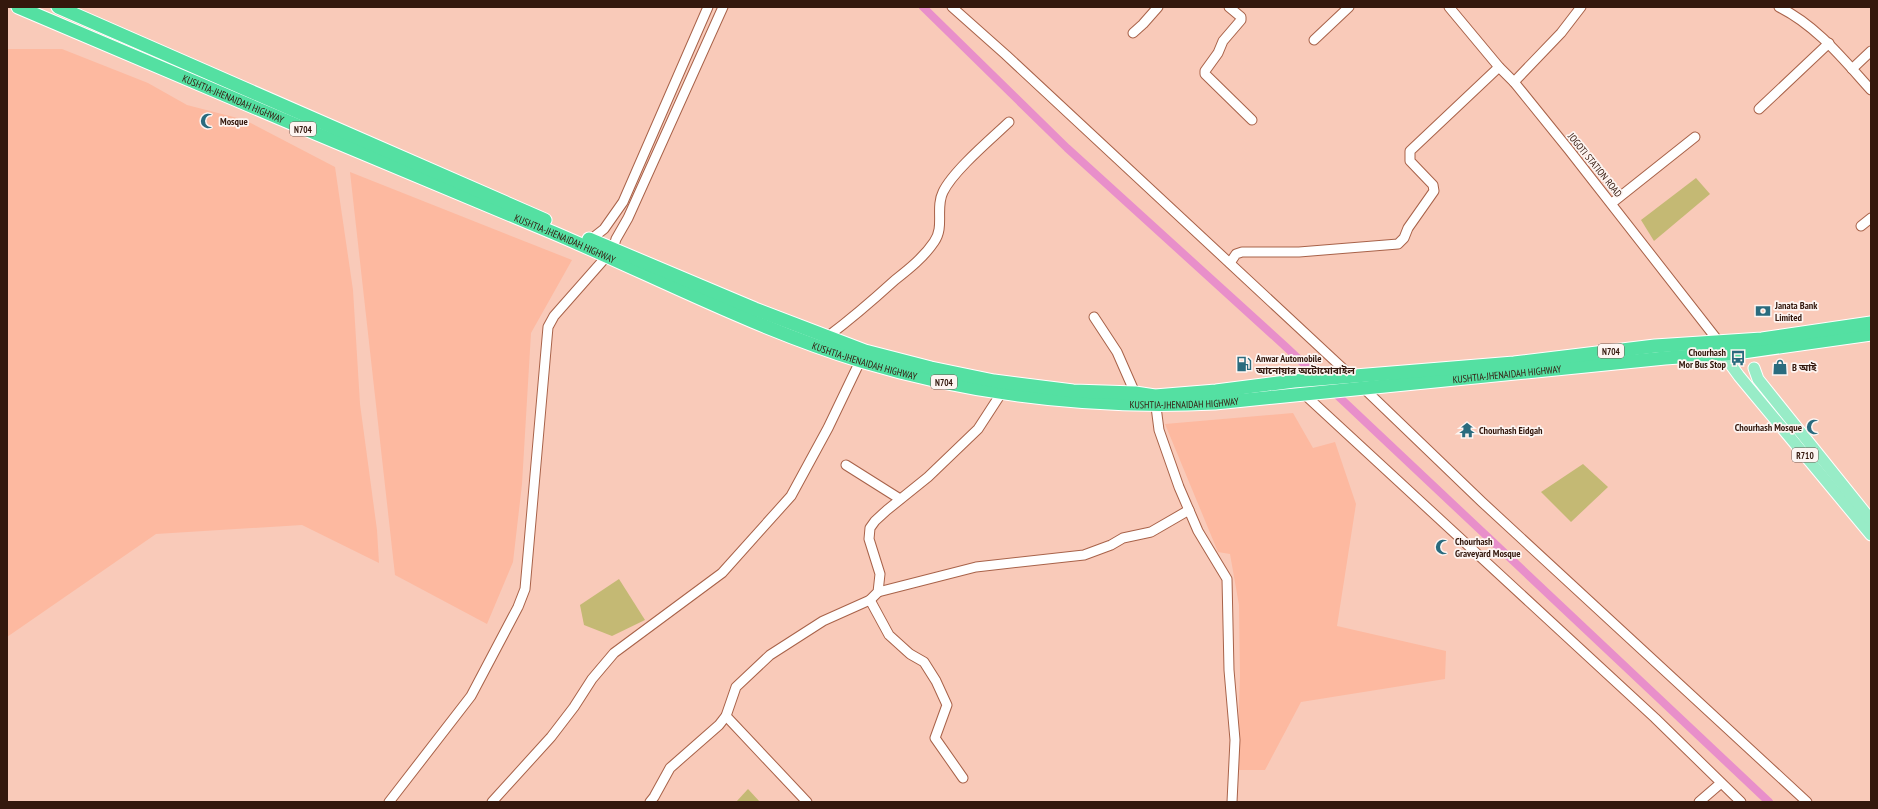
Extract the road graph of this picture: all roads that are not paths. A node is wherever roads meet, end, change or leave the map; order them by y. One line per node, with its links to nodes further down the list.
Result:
1 (18, 7): 27 (highway, KUSHTIA-JHENAIDAH HIGHWAY / N704)
2 (58, 7): 27 (highway, KUSHTIA-JHENAIDAH HIGHWAY / N704)
3 (708, 7): 27 (street)
4 (723, 7): 28 (street)
5 (952, 7): 29 (street)
6 (1158, 7): 12 (street)
7 (1229, 7): 21 (street)
8 (1349, 7): 13 (street)
9 (1449, 7): 16 (street, JOGOTI STATION ROAD)
10 (1581, 7): 18 (street)
11 (1779, 7): 14 (street)
12 (1133, 33)
13 (1314, 40)
14 (1830, 43): 17 (street); 20 (street)
15 (1871, 51): 17 (street)
16 (1499, 67): 18 (street, JOGOTI STATION ROAD); 29 (street)
17 (1852, 69): 19 (street)
18 (1514, 82): 24 (street, JOGOTI STATION ROAD)
19 (1871, 90)
20 (1760, 109)
21 (1252, 120)
22 (1010, 122): 33 (street)
23 (1695, 137): 24 (street)
24 (1612, 203): 35 (street, JOGOTI STATION ROAD)
25 (1871, 218): 26 (street)
26 (1861, 226)
27 (592, 243): 28 (highway, KUSHTIA-JHENAIDAH HIGHWAY / N704)
28 (607, 252): 33 (highway, KUSHTIA-JHENAIDAH HIGHWAY / N704); 36 (highway, KUSHTIA-JHENAIDAH HIGHWAY / N704); 56 (street)
29 (1230, 263): 39 (street)
30 (1094, 317): 43 (street)
31 (1871, 323): 34 (highway, KUSHTIA-JHENAIDAH HIGHWAY / N704)
32 (1871, 334): 34 (highway, KUSHTIA-JHENAIDAH HIGHWAY / N704)
33 (827, 337): 36 (highway, KUSHTIA-JHENAIDAH HIGHWAY / N704)
34 (1760, 344): 35 (highway, KUSHTIA-JHENAIDAH HIGHWAY / N704); 37 (main road)
35 (1721, 348): 38 (highway, KUSHTIA-JHENAIDAH HIGHWAY / N704); 40 (main road, R710)
36 (863, 356): 41 (highway, KUSHTIA-JHENAIDAH HIGHWAY / N704); 57 (street)
37 (1754, 368): 40 (main road); 49 (main road, R710)
38 (1507, 369): 39 (highway, KUSHTIA-JHENAIDAH HIGHWAY / N704); 42 (highway, KUSHTIA-JHENAIDAH HIGHWAY / N704)
39 (1351, 376): 42 (street); 45 (highway, KUSHTIA-JHENAIDAH HIGHWAY / N704)
40 (1739, 376): 50 (main road, R710)
41 (1005, 388): 43 (highway, KUSHTIA-JHENAIDAH HIGHWAY / N704); 45 (highway, KUSHTIA-JHENAIDAH HIGHWAY / N704); 47 (street)
42 (1358, 390): 44 (highway, KUSHTIA-JHENAIDAH HIGHWAY / N704); 63 (street)
43 (1135, 393): 45 (highway, KUSHTIA-JHENAIDAH HIGHWAY / N704)
44 (1306, 394): 45 (highway, KUSHTIA-JHENAIDAH HIGHWAY / N704); 55 (street)
45 (1155, 401): 48 (street)
46 (846, 465): 47 (street)
47 (900, 499): 51 (street)
48 (1189, 510): 51 (street); 60 (street)
49 (1871, 520)
50 (1871, 535)
51 (878, 592): 52 (street)
52 (870, 600): 53 (street); 54 (street)
53 (726, 716): 58 (street); 59 (street)
54 (963, 778)
55 (1722, 783): 61 (street); 62 (street)
56 (392, 801)
57 (492, 802)
58 (650, 802)
59 (807, 802)
60 (1232, 802)
61 (1699, 802)
62 (1741, 802)
63 (1807, 802)

